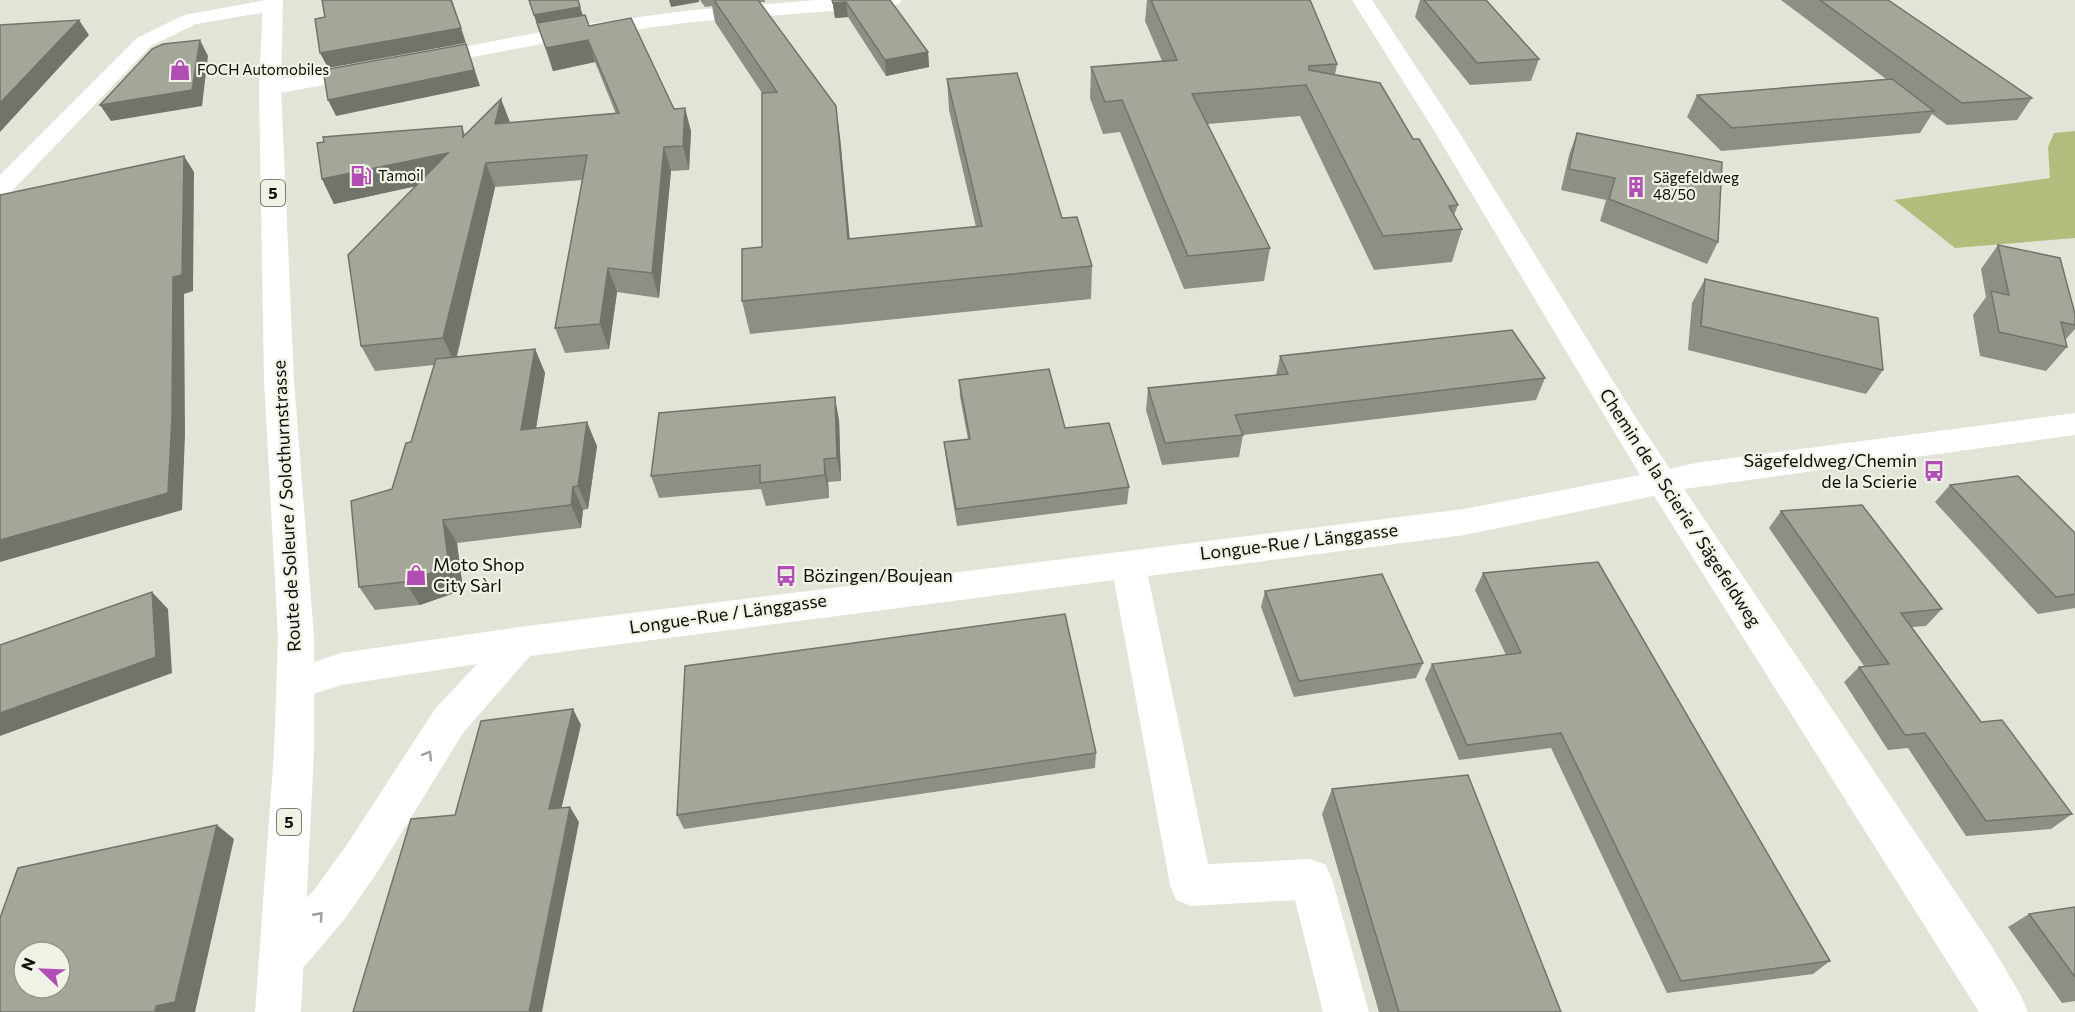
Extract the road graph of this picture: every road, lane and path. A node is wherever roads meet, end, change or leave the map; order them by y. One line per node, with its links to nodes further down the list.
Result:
1 (892, 0): 4 (street)
2 (1362, 0): 7 (street, Chemin de la Scierie / Sägefeldweg)
3 (273, 3): 4 (street, Route de Soleure / Solothurnstrasse / 5); 5 (street)
4 (270, 88): 10 (street, Route de Soleure / Solothurnstrasse / 5)
5 (0, 189)
6 (2075, 424): 7 (street, Longue-Rue / Länggasse)
7 (1663, 482): 8 (street, Longue-Rue / Länggasse); 14 (street, Chemin de la Scierie / Sägefeldweg)
8 (1128, 564): 9 (street, Longue-Rue / Länggasse); 13 (street)
9 (520, 642): 10 (street, Longue-Rue / Länggasse); 11 (street, one-way to 9)
10 (295, 684): 11 (street, Route de Soleure / Solothurnstrasse / 5)
11 (280, 960): 12 (street, Route de Soleure / Solothurnstrasse / 5)
12 (278, 1012)
13 (1346, 1012)
14 (2005, 1012)

